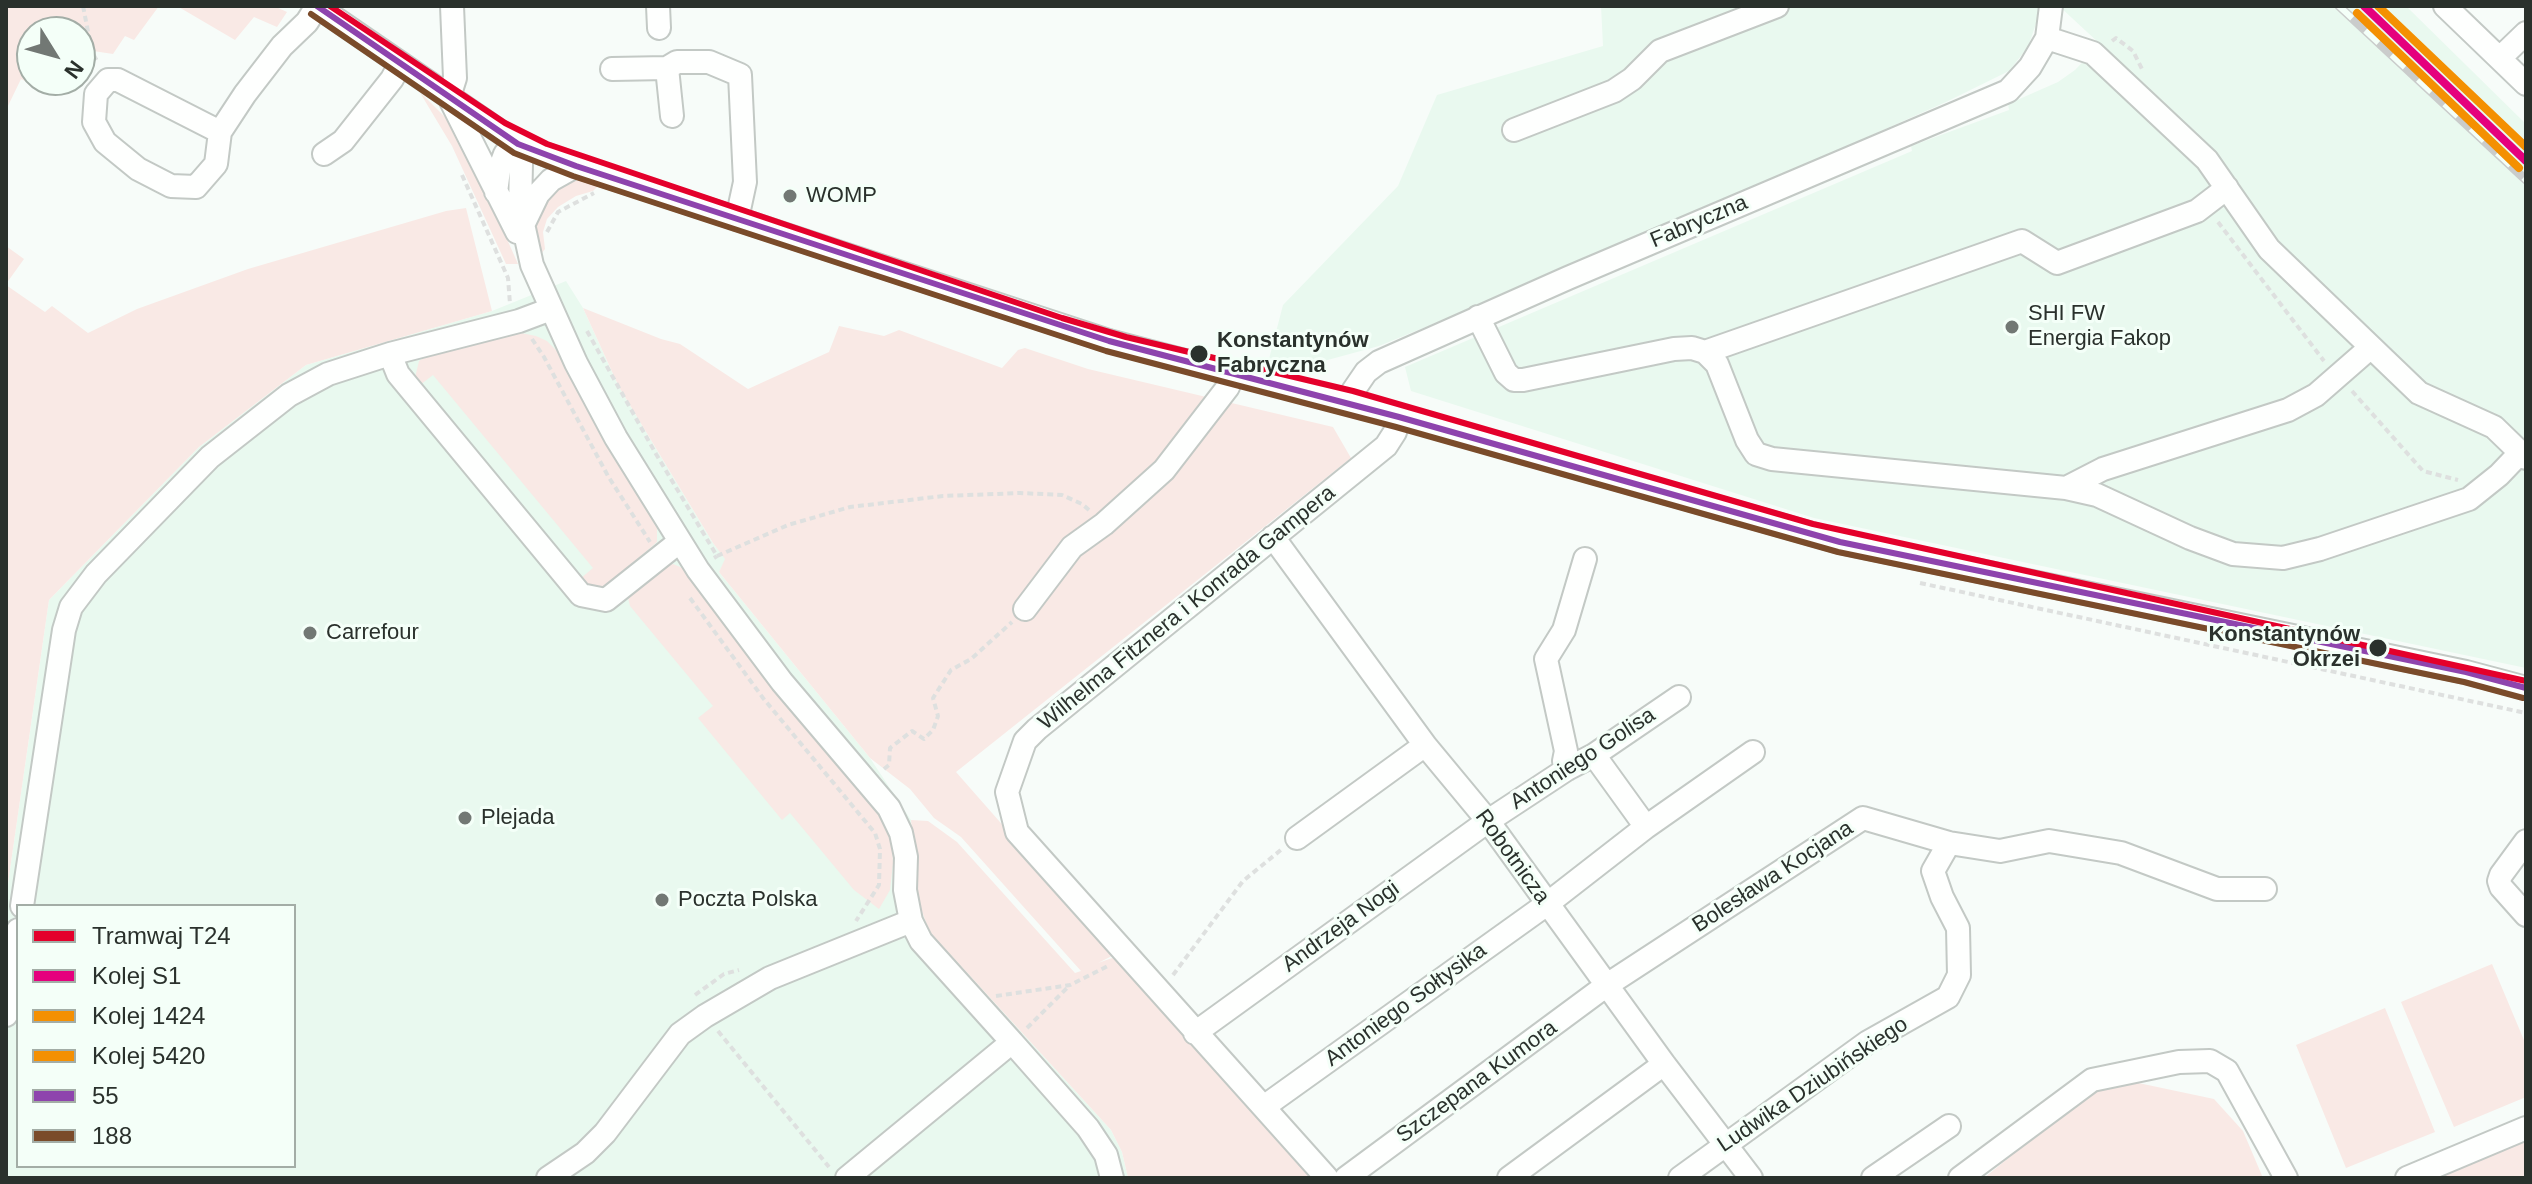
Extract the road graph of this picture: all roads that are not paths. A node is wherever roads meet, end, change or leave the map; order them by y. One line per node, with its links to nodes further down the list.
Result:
1 (317, 6): 9 (street); 16 (street)
2 (452, 6): 13 (street)
3 (1777, 6): 15 (street)
4 (2051, 6): 7 (street)
5 (2445, 6): 8 (street)
6 (2526, 33): 8 (street)
7 (2047, 38): 20 (street); 26 (street, Fabryczna)
8 (2500, 58): 12 (street)
9 (400, 64): 13 (street); 18 (street)
10 (667, 68): 11 (street); 14 (street); 22 (street)
11 (612, 69)
12 (2526, 84)
13 (449, 97): 17 (street); 21 (street)
14 (672, 116)
15 (1514, 130)
16 (220, 132): 16 (street)
17 (518, 144): 19 (street); 21 (street); 23 (street)
18 (324, 154)
19 (576, 166): 22 (street); 23 (street)
20 (2227, 188): 27 (street); 28 (street)
21 (496, 192): 24 (street)
22 (737, 219): 30 (street)
23 (523, 224): 24 (street)
24 (529, 255): 25 (street)
25 (551, 309): 29 (street); 36 (street)
26 (1478, 317): 28 (street); 31 (street, Fabryczna)
27 (2371, 347): 33 (street); 34 (street)
28 (1705, 352): 34 (street)
29 (390, 354): 36 (street); 51 (street)
30 (1233, 373): 31 (street); 38 (street)
31 (1349, 403): 32 (street)
32 (1399, 417): 35 (street, Wilhelma Fitznera i Konrada Gampera); 39 (street)
33 (2523, 456): 34 (street)
34 (2066, 488)
35 (1273, 537): 41 (street, Robotnicza); 58 (street, Wilhelma Fitznera i Konrada Gampera)
36 (679, 542): 54 (street)
37 (1585, 559): 44 (street)
38 (1025, 609)
39 (2526, 688)
40 (1679, 697): 43 (street, Antoniego Golisa)
41 (1425, 745): 45 (street, Robotnicza); 47 (street)
42 (1753, 752): 46 (street, Antoniego Sołtysika)
43 (1594, 755): 44 (street, Antoniego Golisa); 46 (street)
44 (1567, 769): 45 (street, Antoniego Golisa)
45 (1488, 821): 52 (street, Robotnicza); 58 (street, Andrzeja Nogi)
46 (1646, 827): 52 (street, Antoniego Sołtysika)
47 (1297, 838)
48 (2526, 841): 53 (street)
49 (1949, 843): 50 (street, Bolesława Kocjana); 56 (street, Bolesława Kocjana); 64 (street, Ludwika Dziubińskiego)
50 (2265, 889)
51 (22, 904)
52 (1547, 904): 56 (street, Robotnicza); 61 (street, Antoniego Sołtysika)
53 (2526, 915)
54 (911, 921): 59 (street); 65 (street)
55 (16, 944): 57 (street)
56 (1607, 985): 60 (street, Robotnicza); 69 (street, Szczepana Kumora)
57 (6, 1015)
58 (1195, 1033): 61 (street, Wilhelma Fitznera i Konrada Gampera)
59 (1012, 1042): 66 (street); 67 (street)
60 (1664, 1064): 64 (street, Robotnicza); 70 (street)
61 (1265, 1106): 68 (street, Wilhelma Fitznera i Konrada Gampera)
62 (1949, 1126): 73 (street)
63 (2526, 1128): 76 (street)
64 (1726, 1144): 71 (street, Ludwika Dziubińskiego); 72 (street, Robotnicza)
65 (548, 1178)
66 (847, 1178)
67 (1112, 1178)
68 (1327, 1178)
69 (1346, 1178)
70 (1509, 1178)
71 (1680, 1178)
72 (1751, 1178)
73 (1873, 1178)
74 (1960, 1178): 75 (street)
75 (2286, 1178)
76 (2407, 1178)

